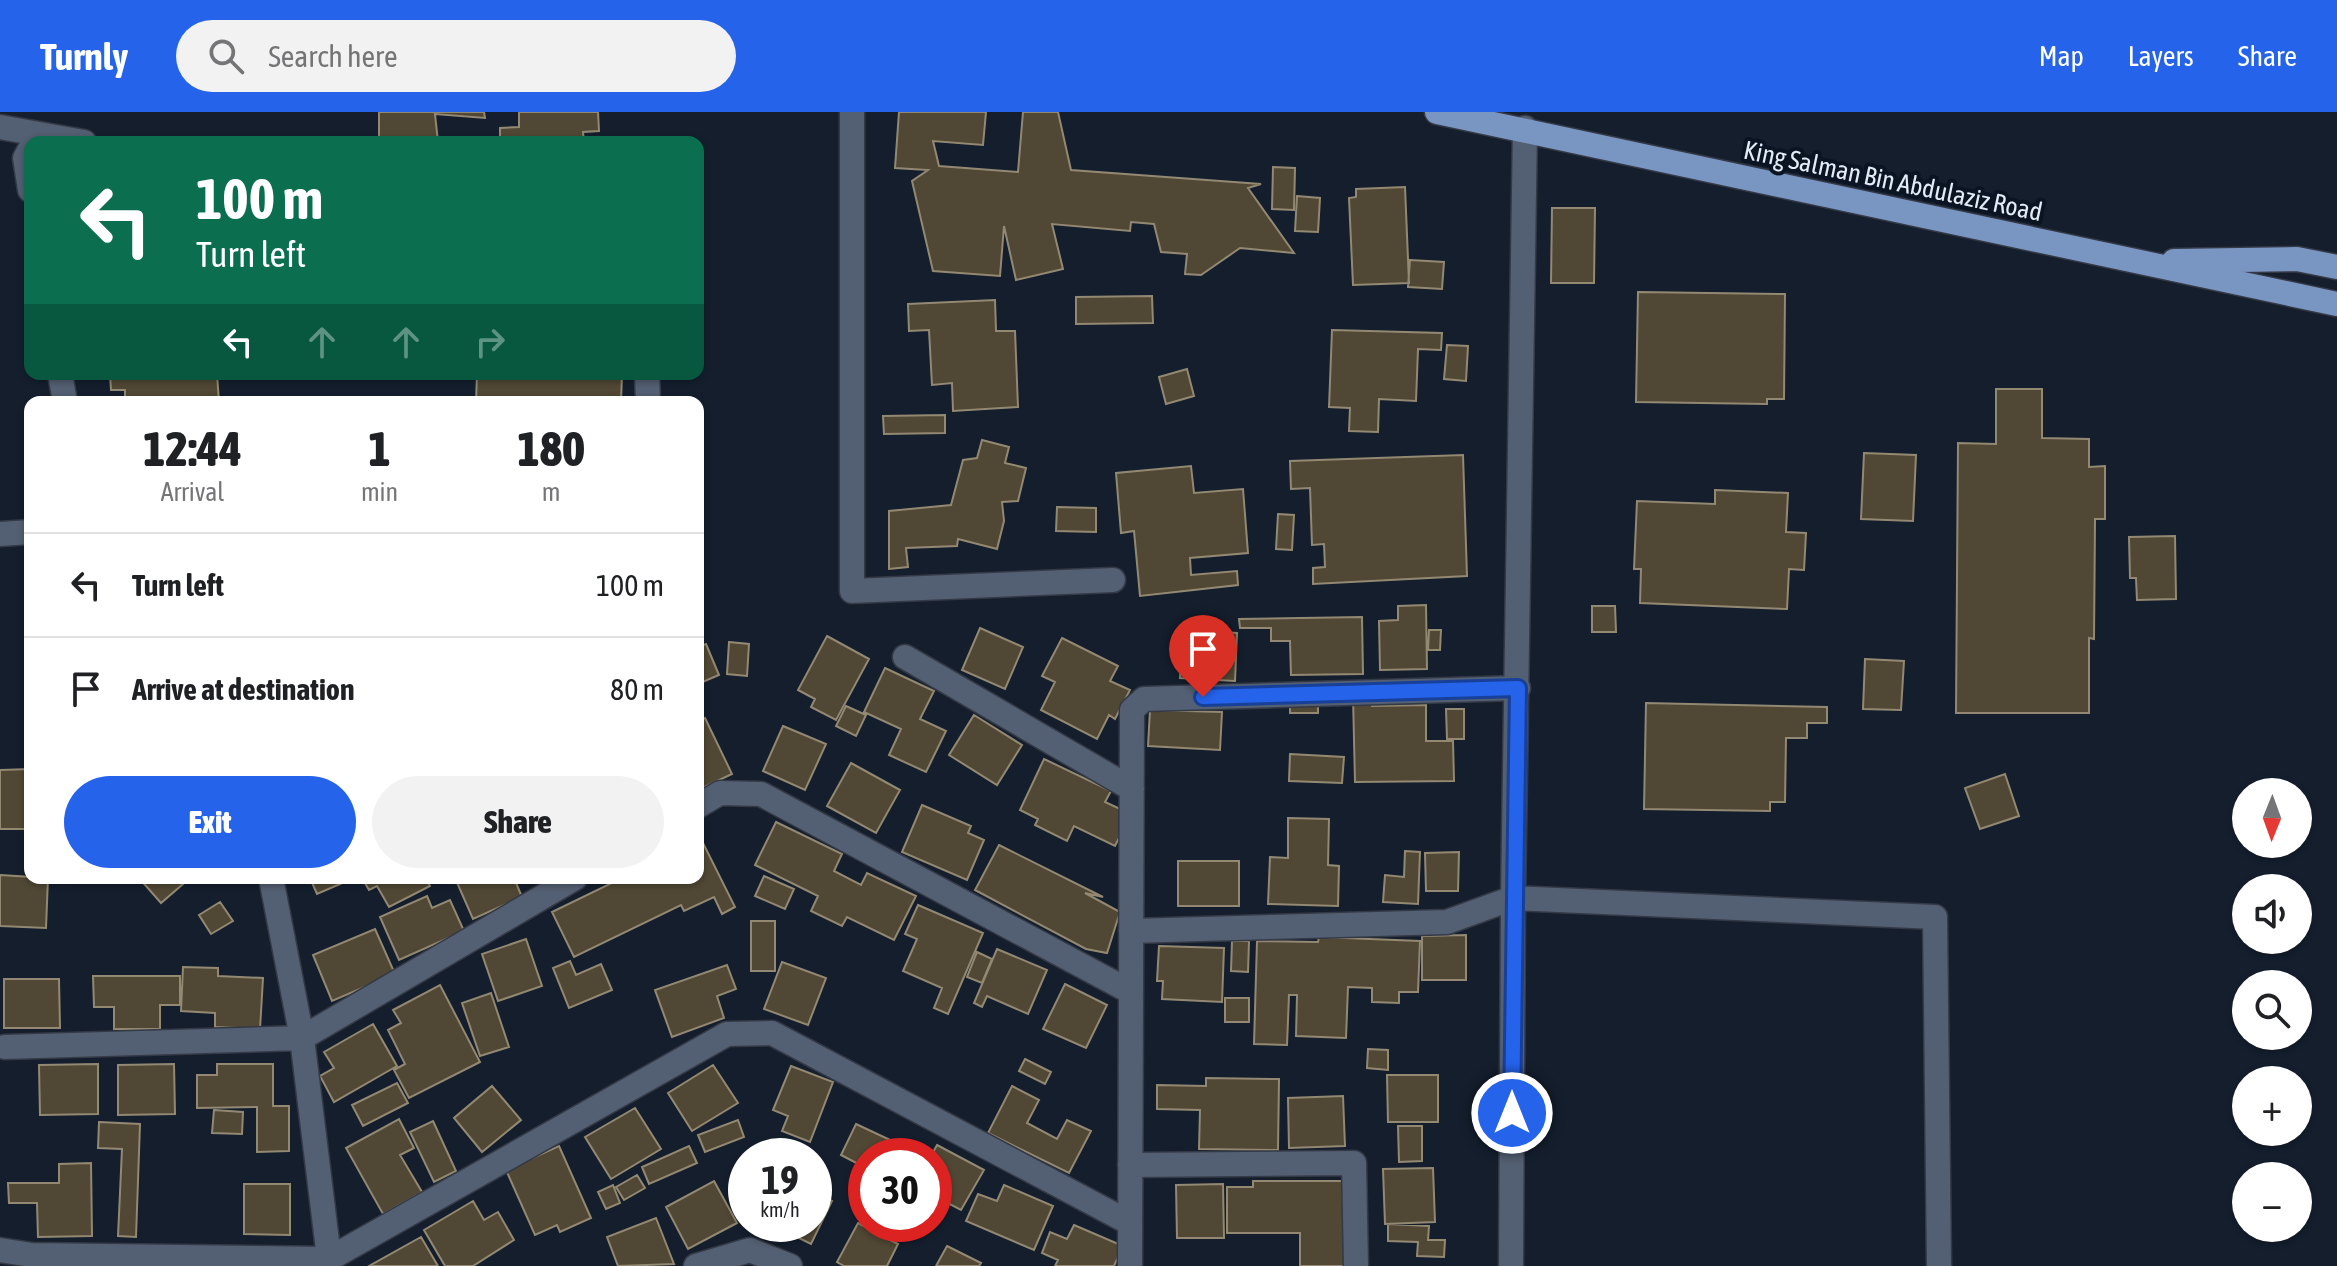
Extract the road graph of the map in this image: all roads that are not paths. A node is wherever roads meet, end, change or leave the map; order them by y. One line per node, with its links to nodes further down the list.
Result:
1 (852, 112): 11 (street)
2 (1437, 112): 4 (main road, King Salman Bin Abdulaziz Road)
3 (0, 127): 5 (street)
4 (1525, 128): 6 (main road, King Salman Bin Abdulaziz Road); 13 (street)
5 (24, 138)
6 (2128, 261): 7 (main road); 8 (main road, King Salman Bin Abdulaziz Road)
7 (2337, 267)
8 (2337, 304)
9 (24, 532): 10 (street)
10 (0, 534)
11 (1113, 580)
12 (905, 657): 14 (street)
13 (1518, 688): 14 (street); 18 (street)
14 (1132, 789): 19 (street)
15 (704, 802): 20 (street)
16 (272, 884): 21 (street)
17 (565, 884): 21 (street)
18 (1513, 898): 19 (street); 31 (street); 32 (street)
19 (1131, 931): 20 (street)
20 (1131, 992): 23 (street)
21 (302, 1038): 22 (street); 26 (street)
22 (5, 1047)
23 (1130, 1165): 24 (street); 30 (street)
24 (1130, 1223): 26 (street); 29 (street)
25 (0, 1250): 26 (street)
26 (330, 1263)
27 (696, 1266): 28 (street)
28 (790, 1266)
29 (1130, 1266)
30 (1356, 1266)
31 (1511, 1266)
32 (1939, 1266)

